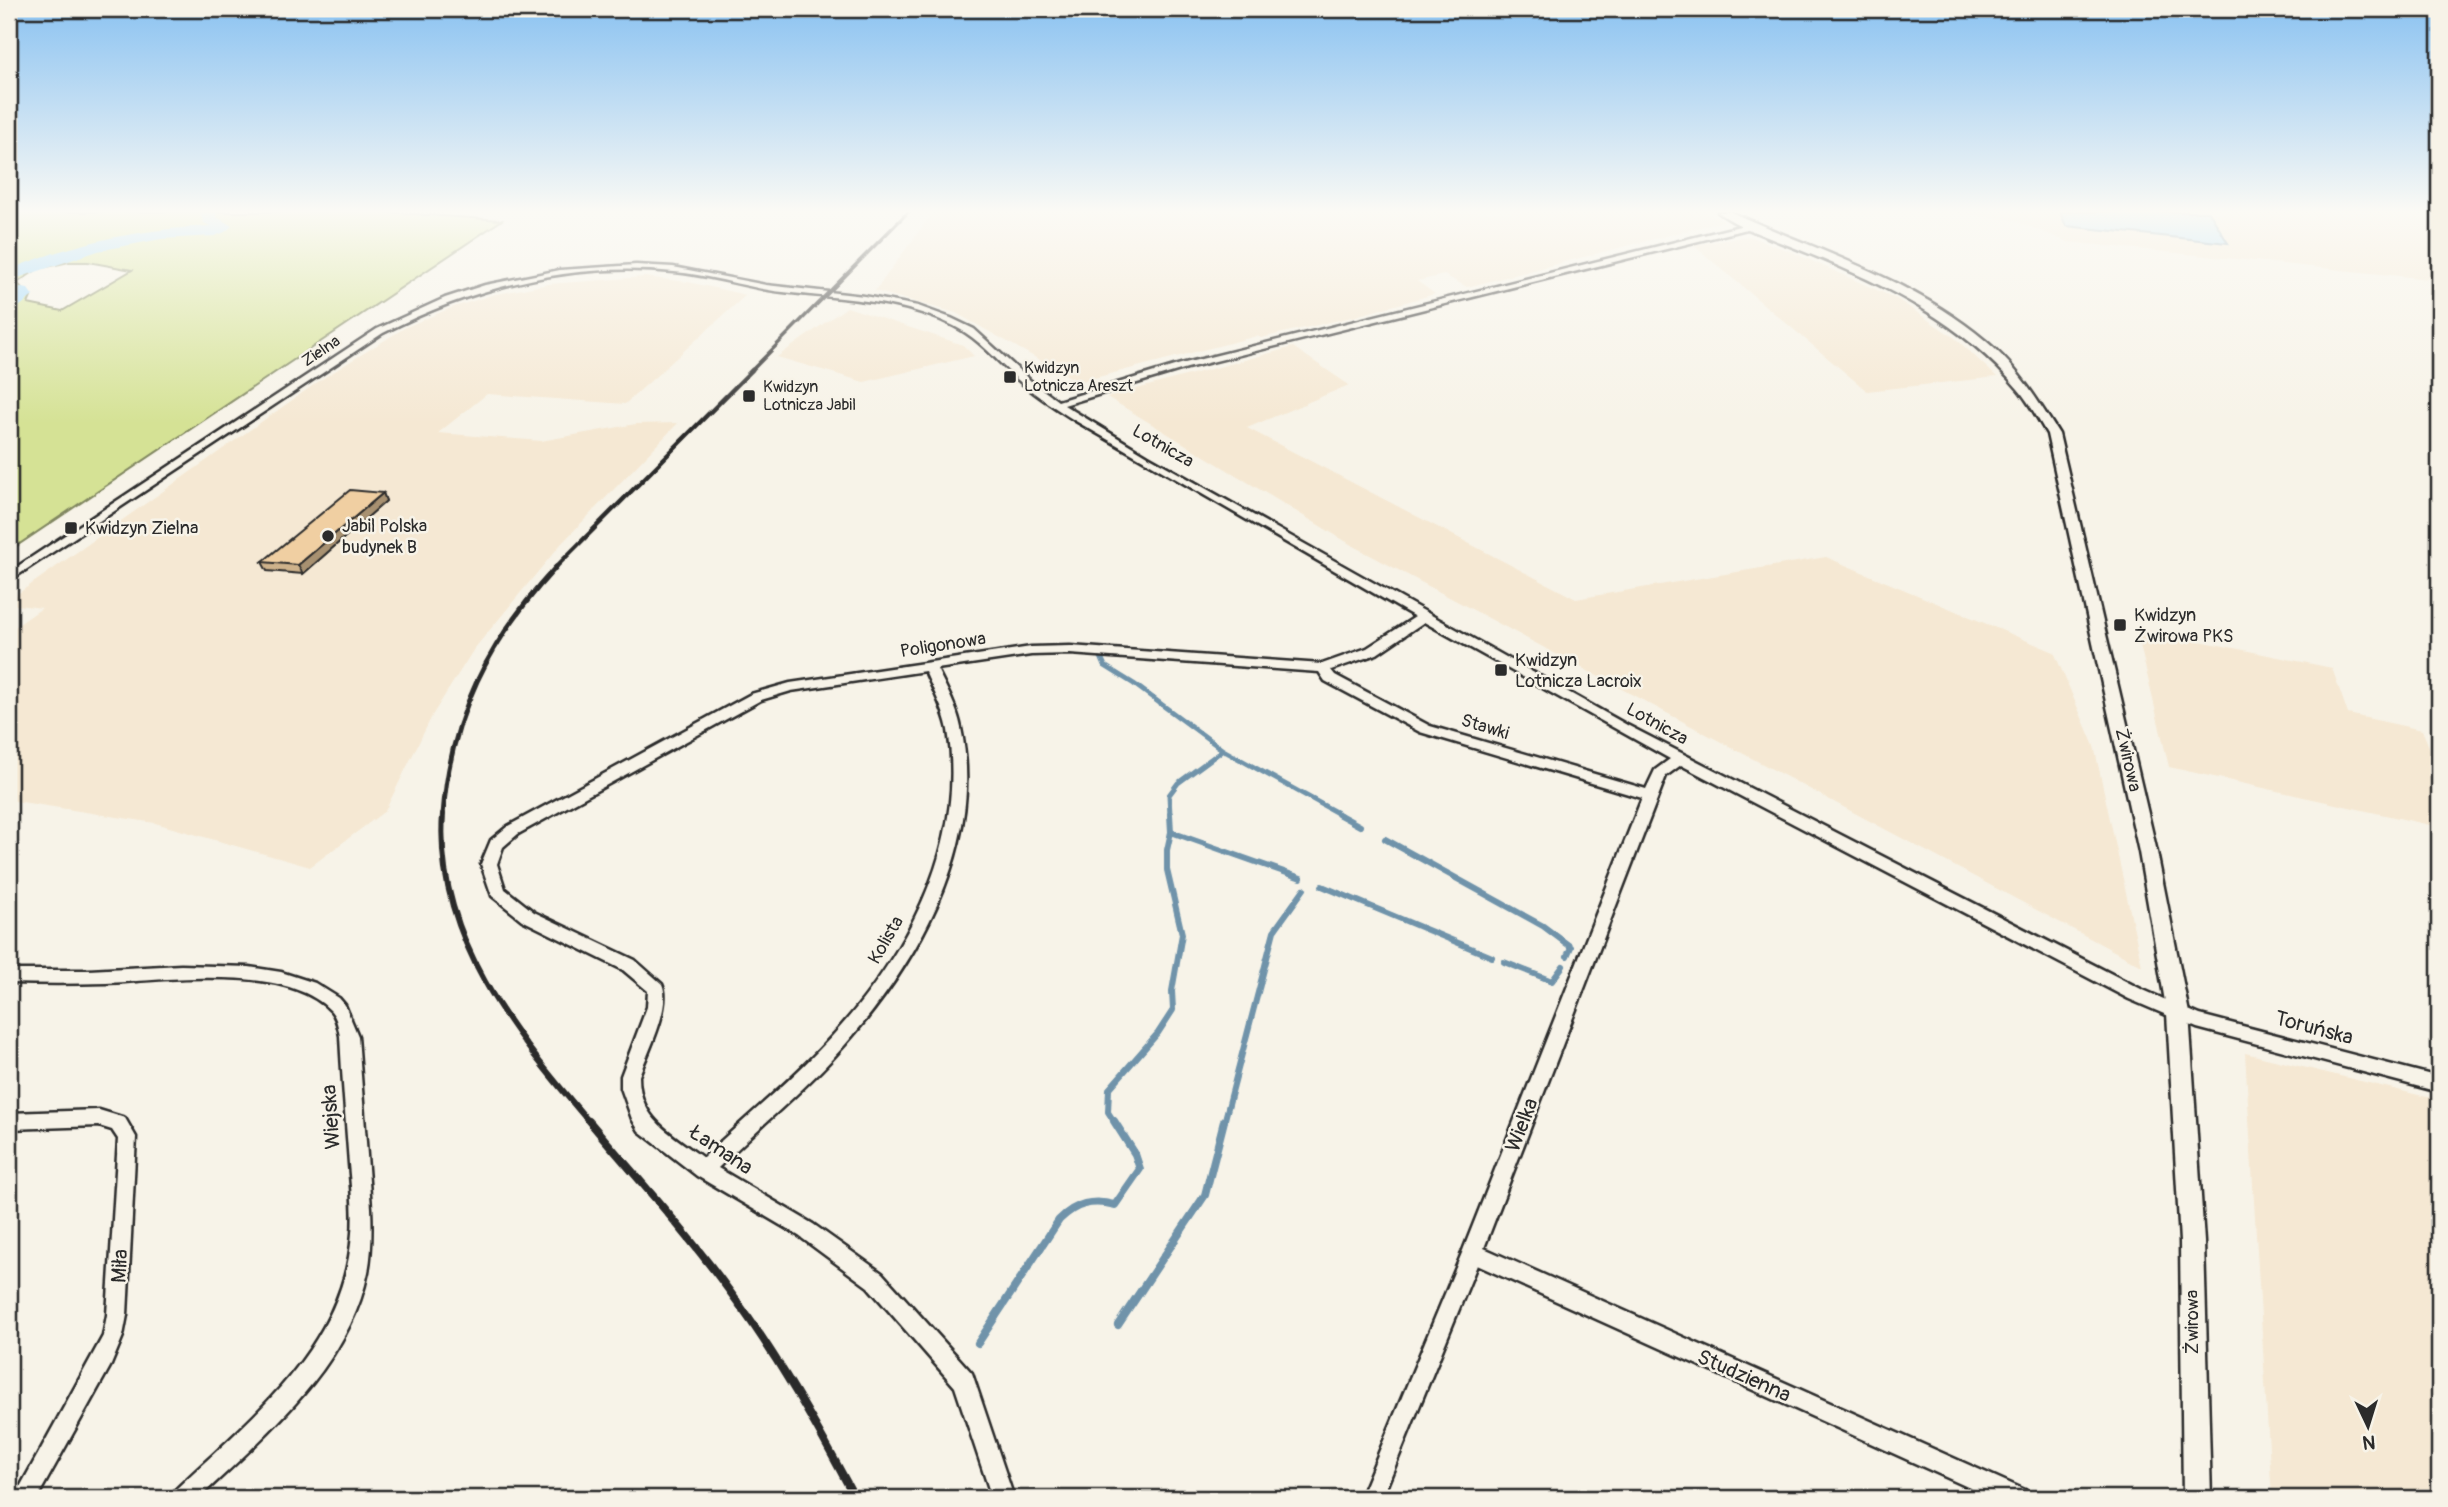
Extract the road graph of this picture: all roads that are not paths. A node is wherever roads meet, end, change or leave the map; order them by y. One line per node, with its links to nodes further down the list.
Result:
1 (515, 282): 7 (street, Zielna)
2 (745, 282): 5 (street, Zielna)
3 (1521, 282): 6 (street)
4 (1882, 282): 15 (street, Żwirowa)
5 (776, 289): 6 (street, Lotnicza)
6 (1057, 404): 8 (street, Lotnicza)
7 (9, 577)
8 (1424, 617): 10 (street, Poligonowa); 11 (street, Lotnicza)
9 (930, 667): 10 (street, Poligonowa); 13 (street, Poligonowa); 18 (street, Kolista)
10 (1323, 668): 12 (street, Stawki)
11 (1680, 759): 12 (street, Wielka); 15 (street, Lotnicza)
12 (1650, 795): 19 (street, Wielka)
13 (496, 844): 18 (street, Łamana)
14 (9, 977): 21 (street, Wiejska)
15 (2178, 1013): 16 (street, Toruńska); 25 (street, Żwirowa)
16 (2439, 1084)
17 (9, 1121): 20 (street, Miła)
18 (704, 1170): 22 (street, Łamana)
19 (1472, 1253): 23 (street, Wielka); 24 (street, Studzienna)
20 (25, 1498)
21 (183, 1498)
22 (1003, 1498)
23 (1371, 1498)
24 (2017, 1498)
25 (2197, 1498)

